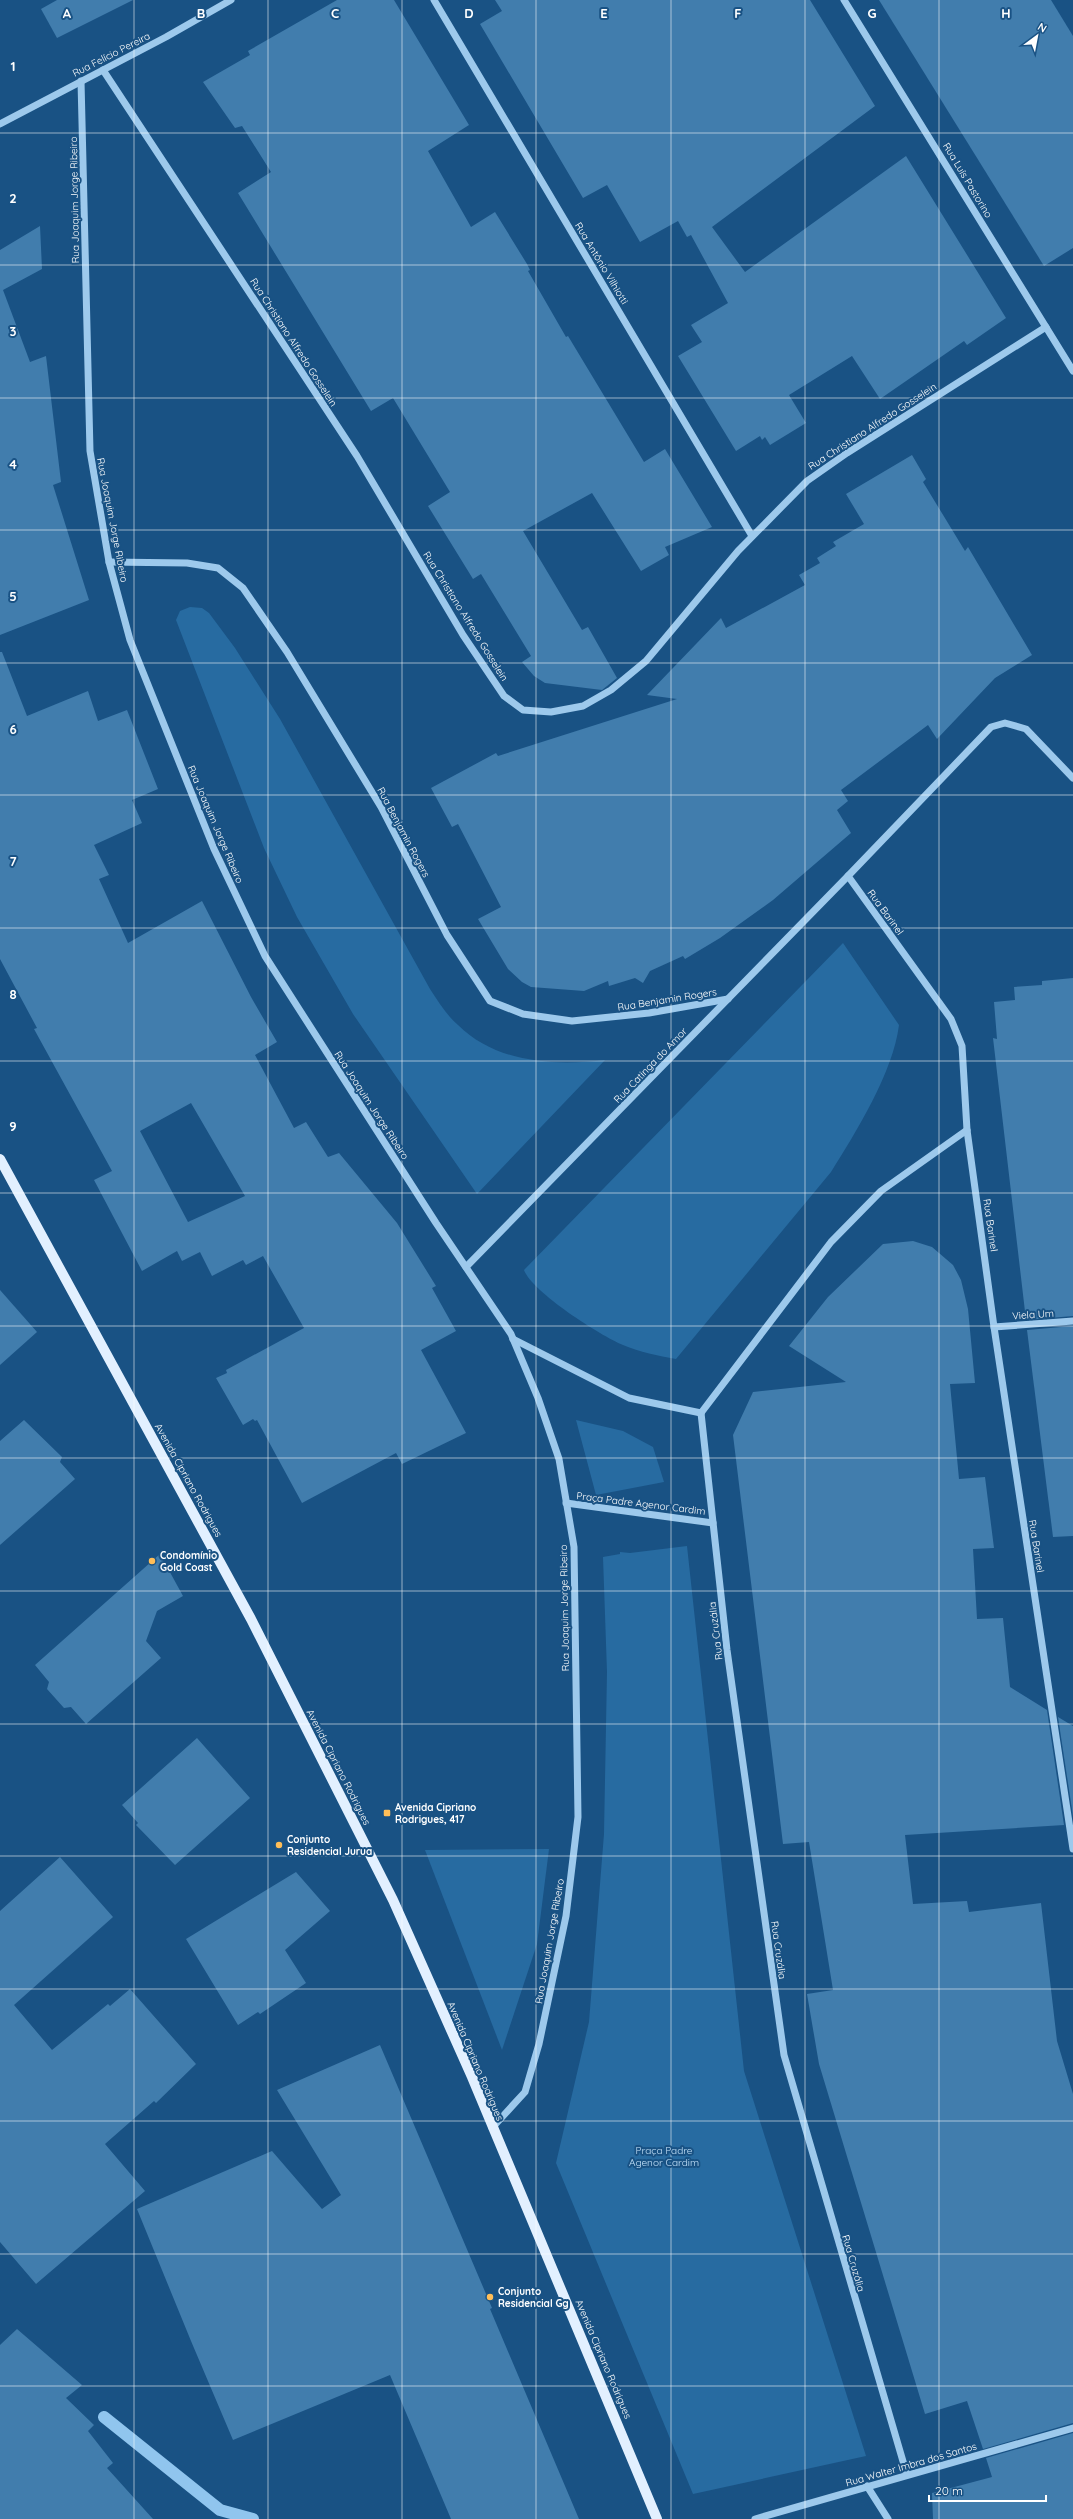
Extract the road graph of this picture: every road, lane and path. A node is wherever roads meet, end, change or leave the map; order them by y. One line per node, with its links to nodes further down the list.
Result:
1 (231, 0): 4 (street, Rua Felício Pereira)
2 (434, 0): 9 (street, Rua Antônio Vilhiotti)
3 (844, 0): 7 (street, Rua Luís Pastorino)
4 (103, 70): 5 (street, Rua Felício Pereira); 9 (street, Rua Christiano Alfredo Gosselein)
5 (81, 81): 6 (street, Rua Felício Pereira); 10 (street, Rua Joaquim Jorge Ribeiro)
6 (0, 124)
7 (1046, 327): 8 (street, Rua Luís Pastorino); 9 (street, Rua Christiano Alfredo Gosselein)
8 (1073, 371)
9 (752, 536)
10 (110, 562): 13 (street, Rua Benjamin Rogers); 16 (street, Rua Joaquim Jorge Ribeiro)
11 (1073, 778): 12 (street)
12 (848, 876): 13 (street, Rua Catinga do Amor); 14 (street, Rua Barinel)
13 (728, 1000): 16 (street, Rua Catinga do Amor)
14 (967, 1130): 18 (street, Rua Barinel); 20 (street)
15 (0, 1159): 24 (main road, Avenida Cipriano Rodrigues)
16 (466, 1268): 19 (street, Rua Joaquim Jorge Ribeiro)
17 (1073, 1321): 18 (street, Viela Um)
18 (994, 1327): 23 (street, Rua Barinel)
19 (513, 1338): 20 (street); 21 (street, Rua Joaquim Jorge Ribeiro)
20 (702, 1413): 22 (street, Rua Cruzália)
21 (566, 1503): 22 (street, Praça Padre Agenor Cardim); 24 (street, Rua Joaquim Jorge Ribeiro)
22 (713, 1523): 26 (street, Rua Cruzália)
23 (1073, 1849)
24 (492, 2128): 28 (main road, Avenida Cipriano Rodrigues)
25 (1073, 2428): 26 (street, Rua Walter Imbra dos Santos)
26 (907, 2475): 27 (street, Rua Walter Imbra dos Santos)
27 (868, 2486): 29 (street, Rua Walter Imbra dos Santos); 30 (street)
28 (657, 2519)
29 (755, 2519)
30 (888, 2519)

